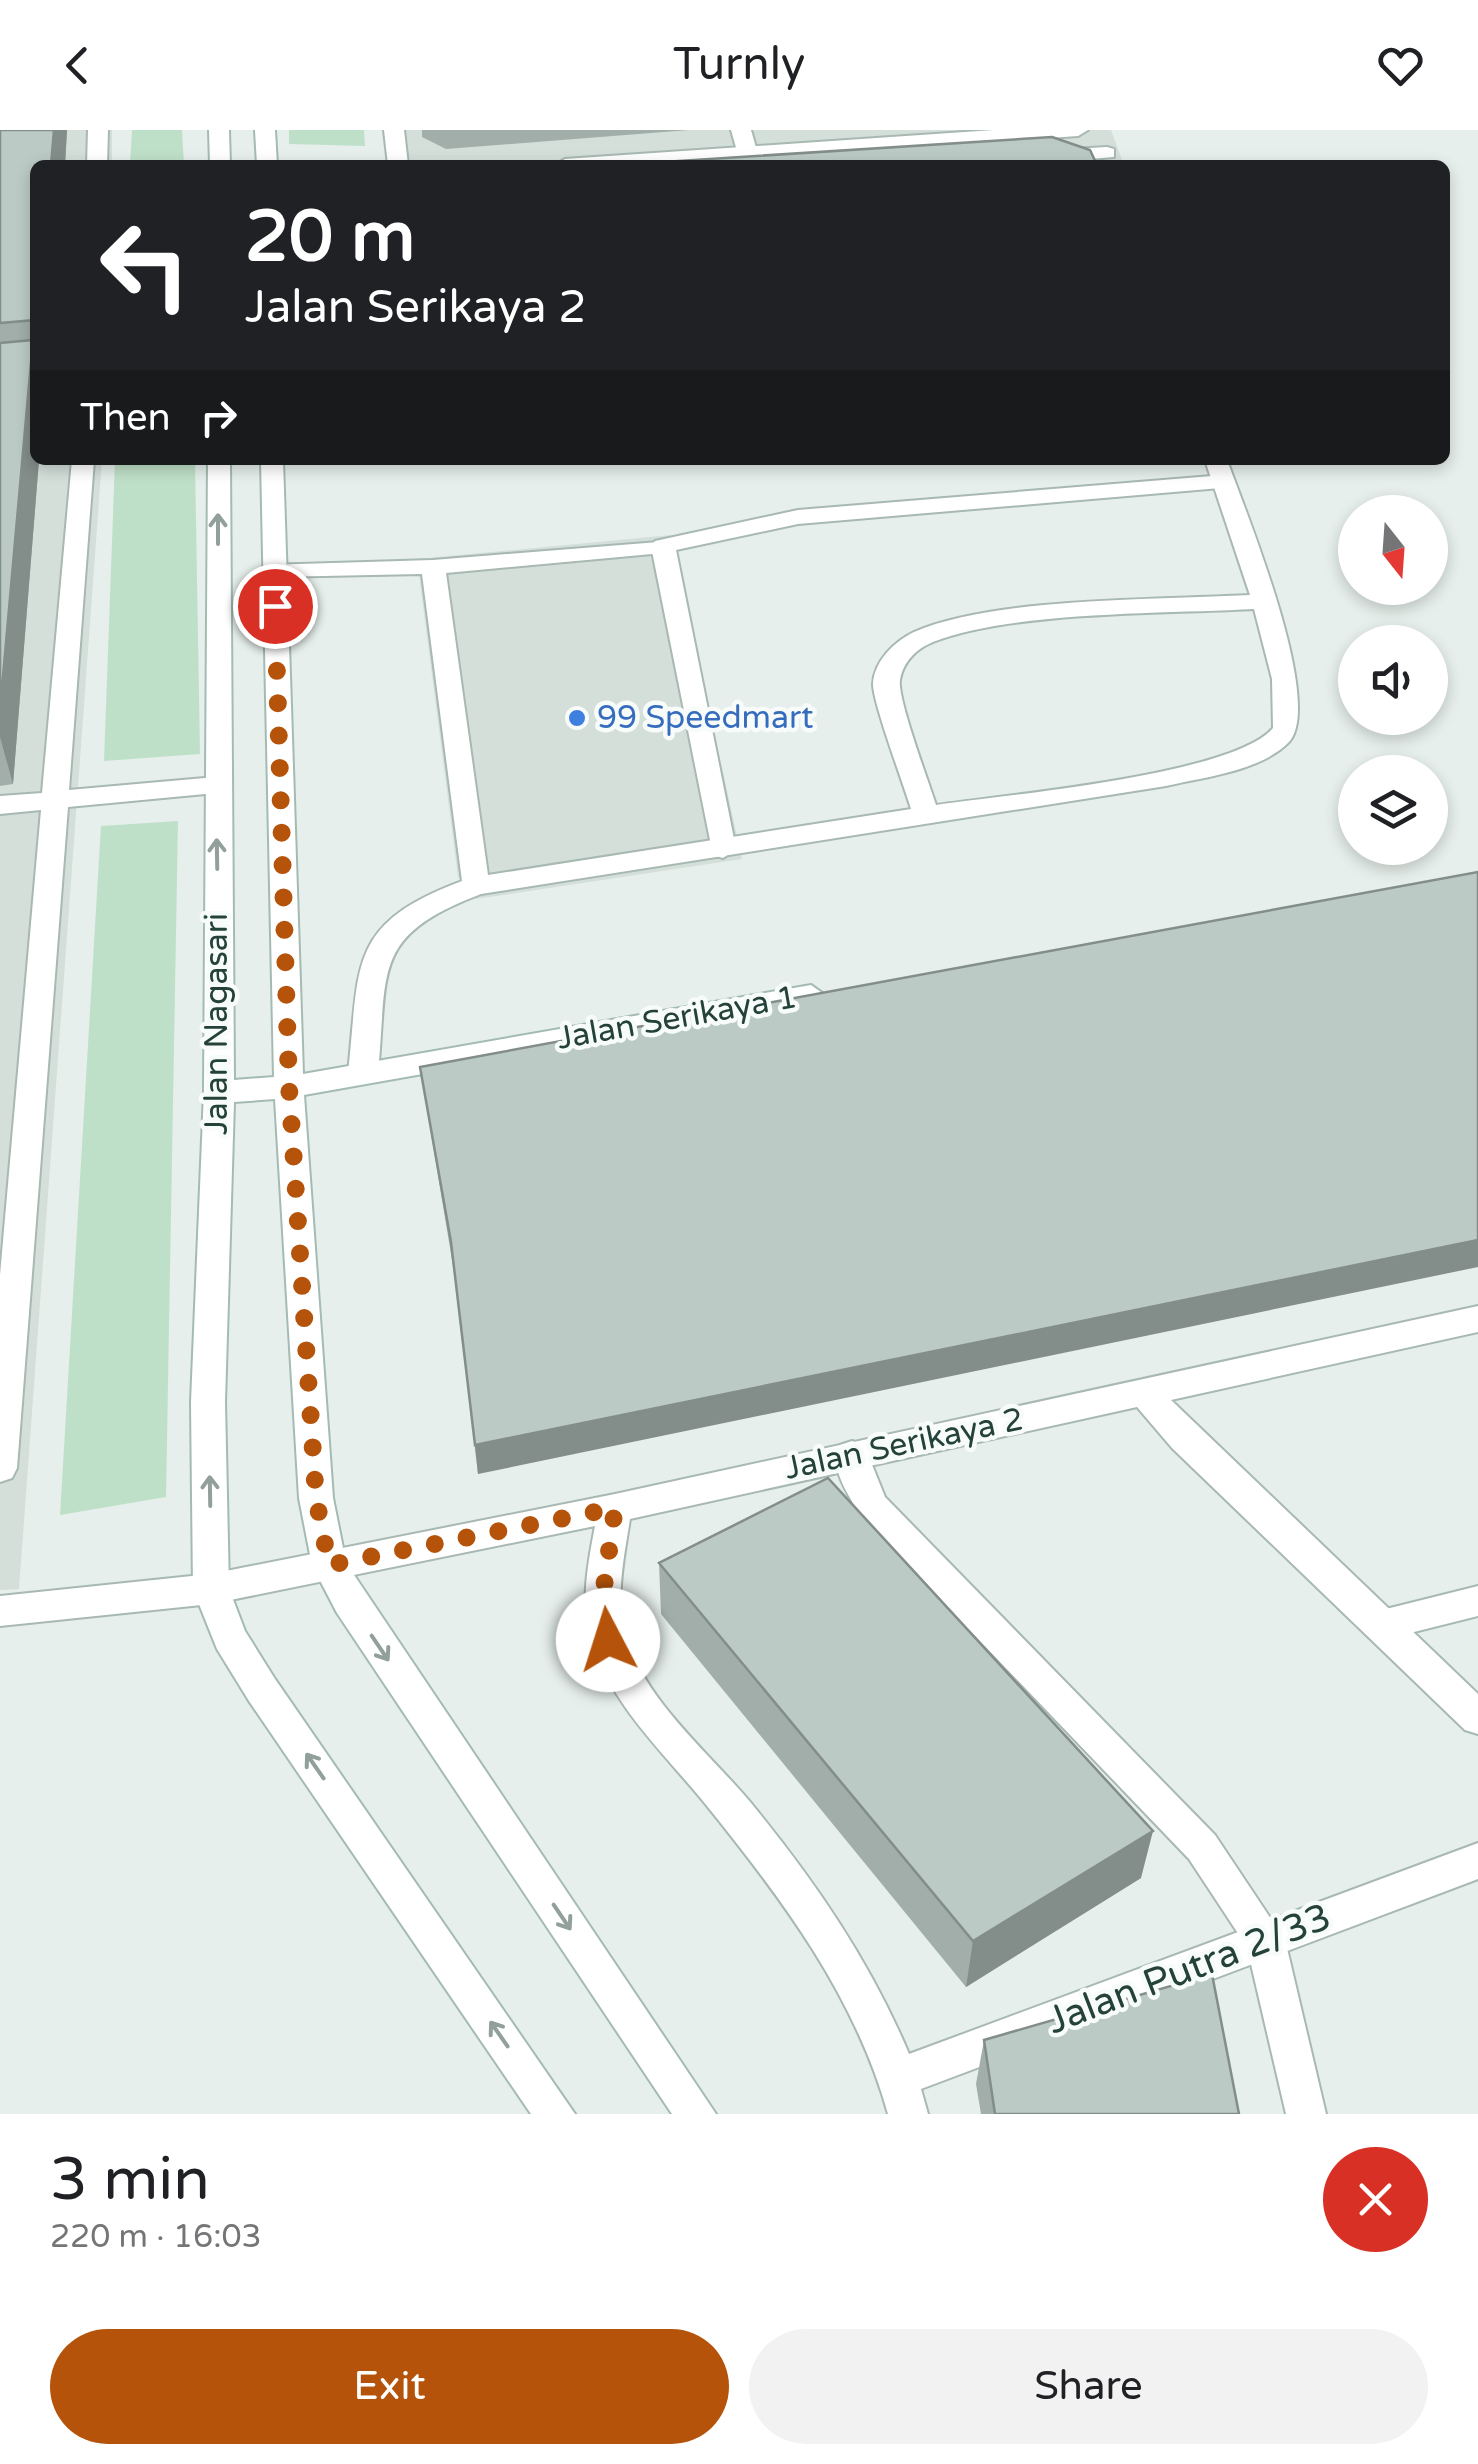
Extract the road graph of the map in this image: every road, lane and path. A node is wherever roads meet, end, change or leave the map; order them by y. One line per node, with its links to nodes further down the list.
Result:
1 (98, 130): 11 (street)
2 (219, 130): 12 (street)
3 (265, 130): 13 (street)
4 (394, 130): 14 (street)
5 (741, 130): 8 (street)
6 (1078, 130): 8 (street)
7 (1098, 130): 10 (street)
8 (749, 158): 15 (street)
9 (1033, 158): 10 (street)
10 (1109, 159)
11 (97, 160)
12 (220, 160)
13 (267, 160)
14 (397, 160)
15 (696, 160)
16 (83, 465): 25 (street)
17 (219, 465): 24 (street, Jalan Nagasari, one-way to 17)
18 (272, 465): 22 (street, Jalan Nagasari)
19 (1220, 471): 20 (street); 23 (street)
20 (664, 546): 21 (street); 28 (street)
21 (433, 567): 22 (street); 29 (street)
22 (274, 570): 32 (street, Jalan Nagasari)
23 (1264, 601): 27 (street); 27 (street)
24 (216, 785): 25 (street); 33 (street, Jalan Nagasari, one-way to 24)
25 (56, 799): 26 (street); 37 (street)
26 (0, 805)
27 (926, 815): 28 (street)
28 (722, 848): 29 (street)
29 (476, 886): 31 (street)
30 (833, 991): 31 (street, Jalan Serikaya 1)
31 (364, 1073): 32 (street, Jalan Serikaya 1)
32 (289, 1086): 33 (street, Jalan Serikaya 1); 39 (street, Jalan Nagasari)
33 (220, 1092): 40 (street, Jalan Nagasari, one-way to 33)
34 (1478, 1319): 35 (street, Jalan Serikaya 2)
35 (1144, 1392): 36 (street, Jalan Serikaya 2); 43 (street)
36 (852, 1455): 38 (street, Jalan Serikaya 2); 46 (street)
37 (0, 1468)
38 (615, 1508): 39 (street, Jalan Serikaya 2); 47 (street)
39 (329, 1565): 40 (street, Jalan Serikaya 2); 49 (street, one-way to 49)
40 (211, 1589): 42 (street, Jalan Serikaya 2); 48 (street, one-way to 40)
41 (1478, 1601): 43 (street)
42 (0, 1611)
43 (1382, 1624): 44 (street)
44 (1478, 1718)
45 (1478, 1860): 46 (street, Jalan Putra 2/33)
46 (1265, 1940): 47 (street, Jalan Putra 2/33); 50 (street)
47 (904, 2096)
48 (554, 2114)
49 (696, 2114)
50 (1306, 2114)

